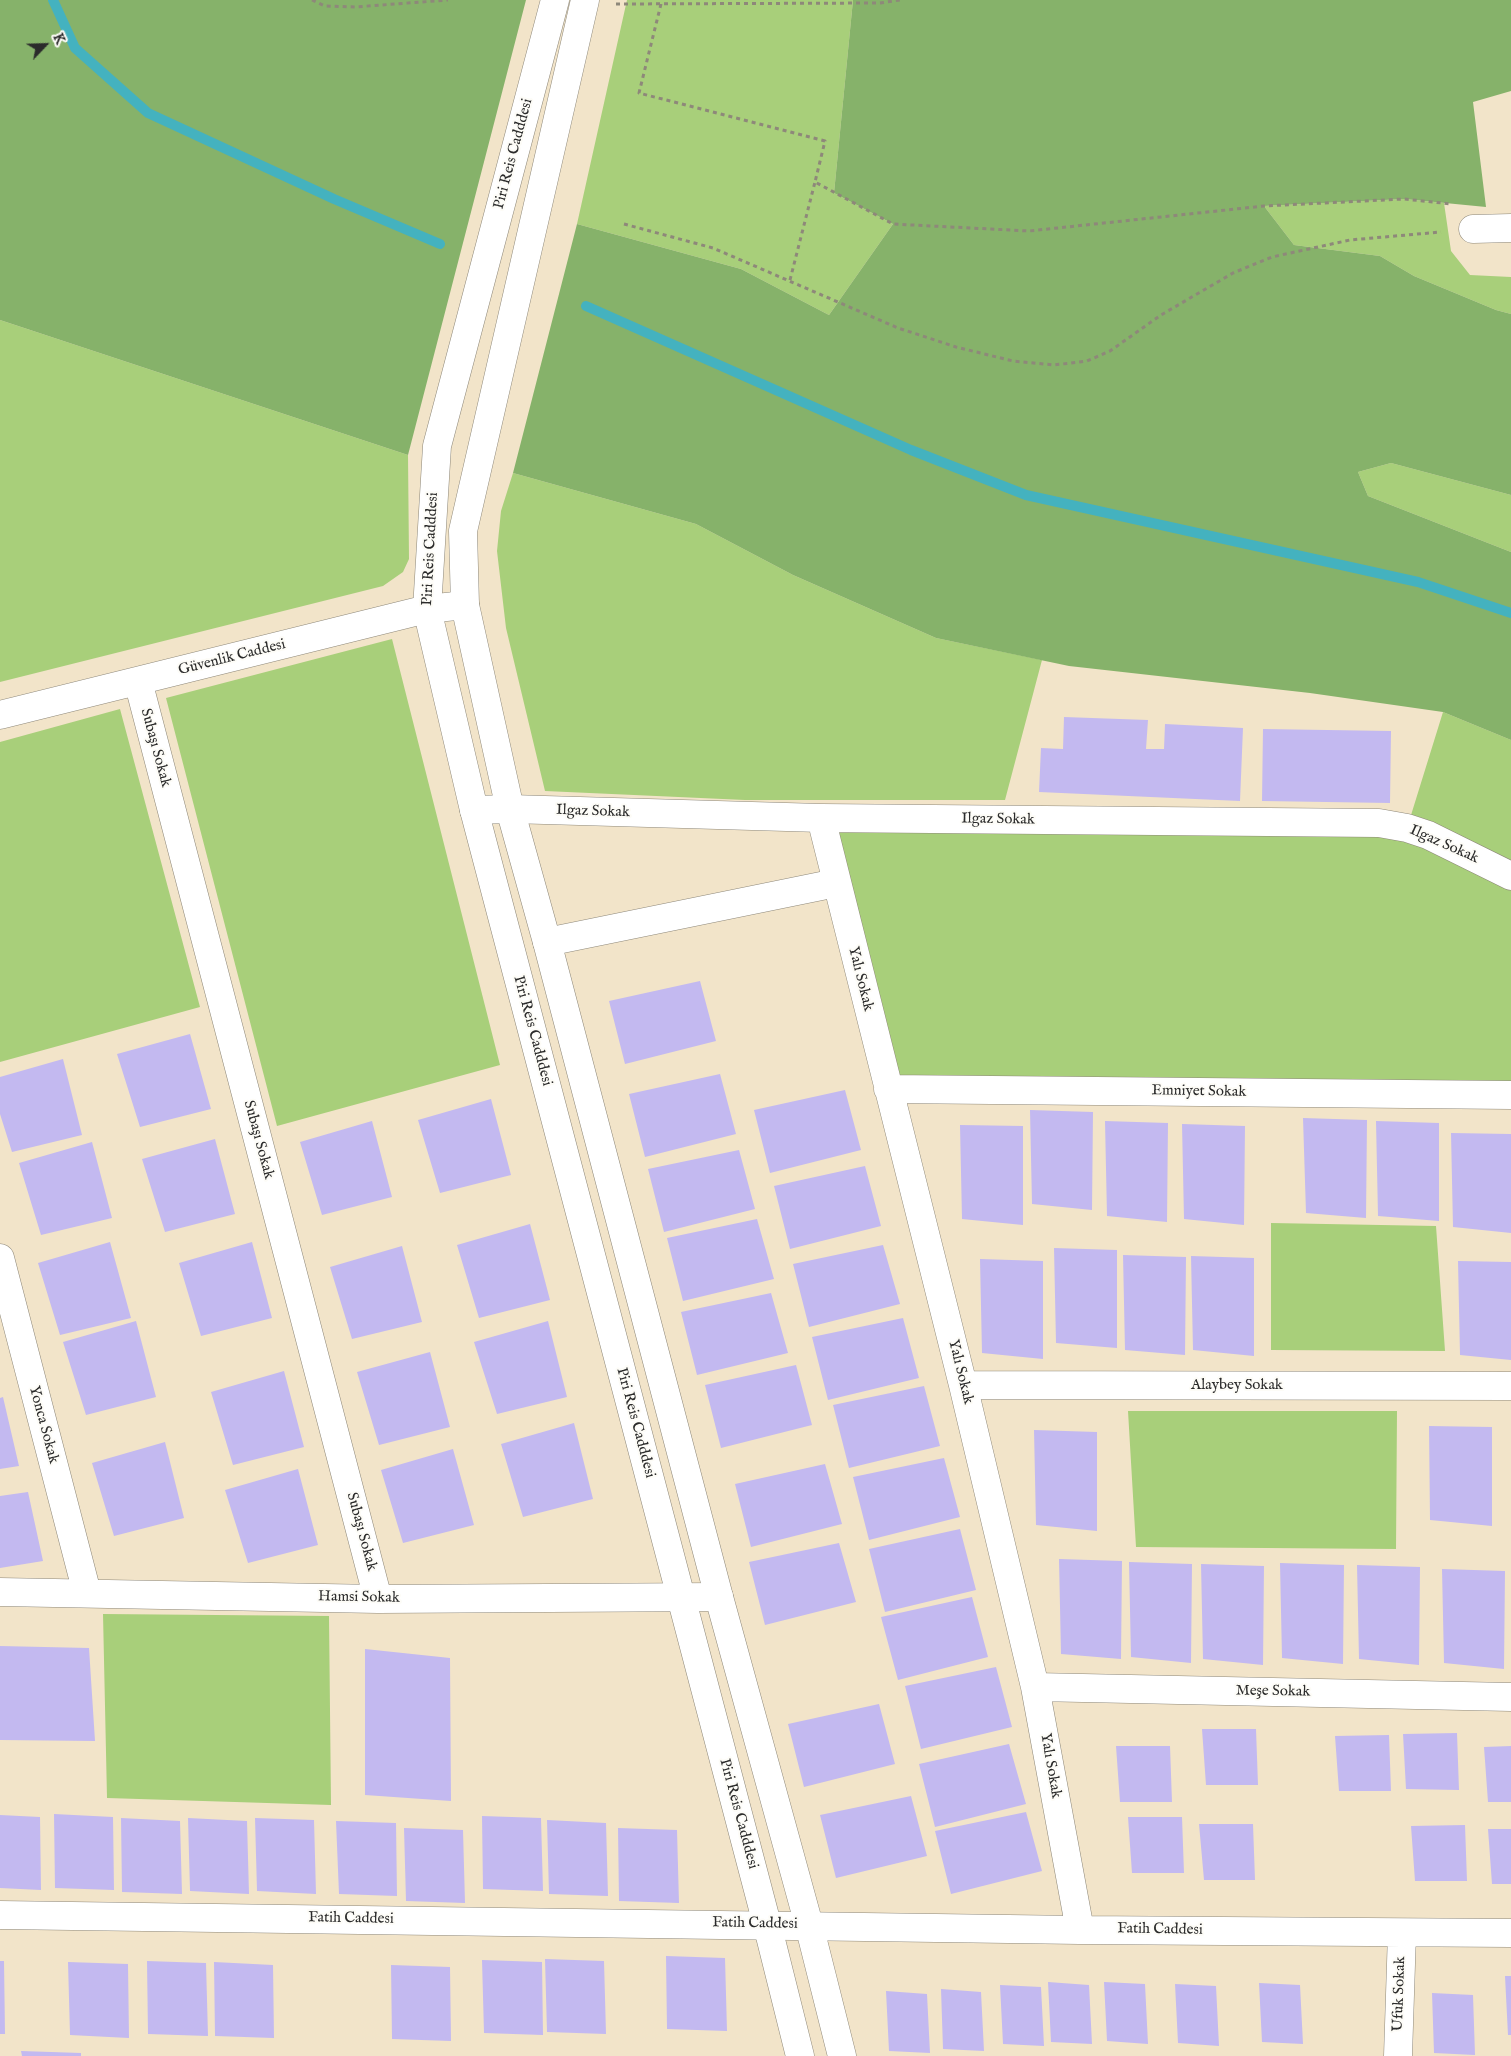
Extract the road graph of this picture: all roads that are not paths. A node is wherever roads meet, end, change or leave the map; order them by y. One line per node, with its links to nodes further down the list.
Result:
1 (555, 0): 6 (street, Piri Reis Cadddesi)
2 (584, 2): 5 (street, Piri Reis Cadddesi)
3 (1511, 228): 4 (street)
4 (1473, 229)
5 (466, 604): 6 (street, Güvenlik Caddesi); 9 (street, Piri Reis Cadddesi)
6 (427, 609): 7 (street, Güvenlik Caddesi); 10 (street, Piri Reis Cadddesi)
7 (138, 681): 8 (street, Güvenlik Caddesi); 24 (street, Subaşı Sokak)
8 (0, 715)
9 (510, 809): 10 (street, Ilgaz Sokak); 11 (street, Ilgaz Sokak); 14 (street, Piri Reis Cadddesi)
10 (474, 810): 23 (street, Piri Reis Cadddesi)
11 (821, 818): 12 (street, Ilgaz Sokak); 13 (street, Yalı Sokak)
12 (1511, 876)
13 (836, 883): 14 (street); 15 (street, Yalı Sokak)
14 (546, 942): 22 (street, Piri Reis Cadddesi)
15 (888, 1089): 16 (street, Emniyet Sokak); 18 (street, Yalı Sokak)
16 (1511, 1095)
17 (0, 1258): 21 (street, Yonca Sokak)
18 (963, 1385): 19 (street, Alaybey Sokak); 25 (street, Yalı Sokak)
19 (1511, 1386)
20 (0, 1592): 21 (street, Hamsi Sokak)
21 (87, 1593): 24 (street, Hamsi Sokak)
22 (719, 1597): 23 (street, Hamsi Sokak); 29 (street, Piri Reis Cadddesi)
23 (681, 1598): 24 (street, Hamsi Sokak); 28 (street, Piri Reis Cadddesi)
24 (378, 1599)
25 (1035, 1687): 26 (street, Meşe Sokak); 30 (street, Yalı Sokak)
26 (1511, 1697)
27 (0, 1915): 28 (street, Fatih Caddesi)
28 (767, 1924): 29 (street, Fatih Caddesi); 33 (street, Piri Reis Cadddesi)
29 (809, 1926): 30 (street, Fatih Caddesi); 34 (street, Piri Reis Cadddesi)
30 (1080, 1930): 31 (street, Fatih Caddesi)
31 (1402, 1933): 32 (street, Fatih Caddesi); 35 (street, Ufuk Sokak)
32 (1511, 1933)
33 (800, 2056)
34 (842, 2056)
35 (1398, 2056)

